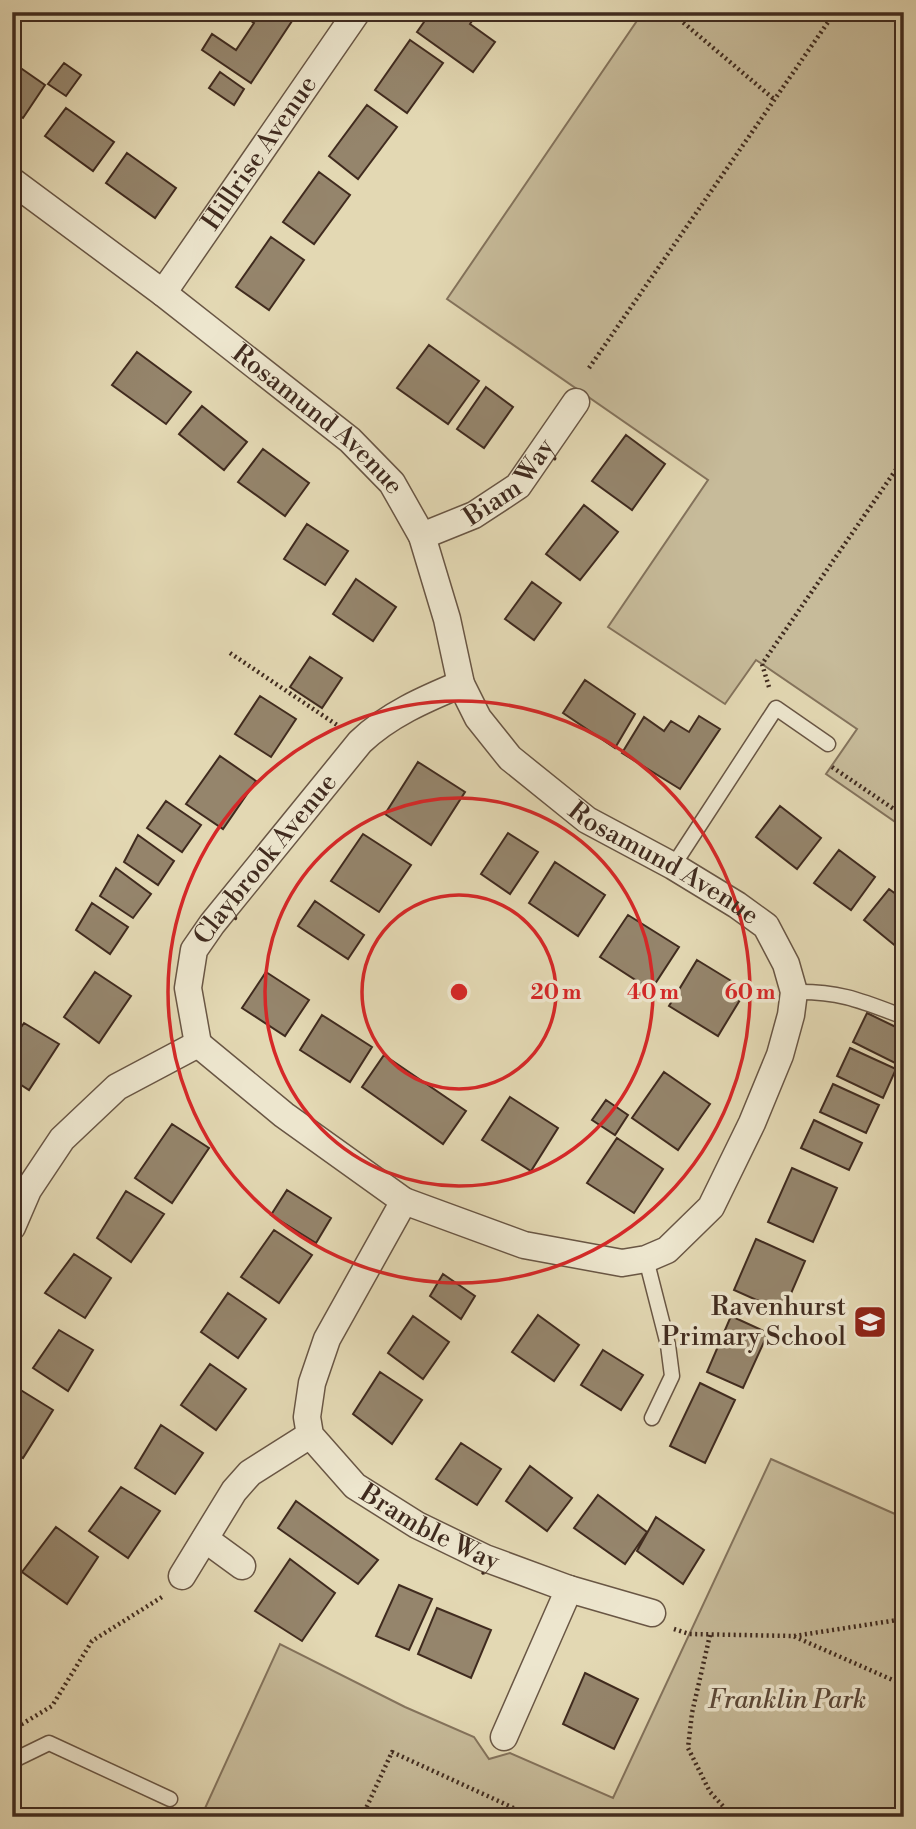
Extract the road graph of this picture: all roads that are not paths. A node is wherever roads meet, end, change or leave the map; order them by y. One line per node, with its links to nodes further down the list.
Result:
1 (357, 12): 3 (street, Hillrise Avenue)
2 (12, 181): 3 (street, Rosamund Avenue)
3 (163, 293): 5 (street, Rosamund Avenue)
4 (576, 402): 5 (street, Biam Way)
5 (422, 536): 6 (street, Rosamund Avenue)
6 (461, 684): 8 (street, Rosamund Avenue); 11 (street, Claybrook Avenue)
7 (828, 744): 8 (lane)
8 (673, 866): 9 (street, Rosamund Avenue)
9 (794, 992): 10 (lane); 14 (street, Rosamund Avenue)
10 (904, 1017)
11 (198, 1044): 12 (street, Rosamund Avenue); 13 (street)
12 (404, 1200): 14 (street, Rosamund Avenue); 16 (street)
13 (12, 1227)
14 (646, 1259): 15 (lane)
15 (652, 1418)
16 (310, 1436): 17 (street); 20 (street, Bramble Way)
17 (205, 1539): 18 (street); 19 (street)
18 (242, 1566)
19 (182, 1576)
20 (569, 1589): 21 (street, Bramble Way); 22 (street)
21 (652, 1613)
22 (504, 1737)
23 (12, 1761): 24 (lane)
24 (170, 1800)

